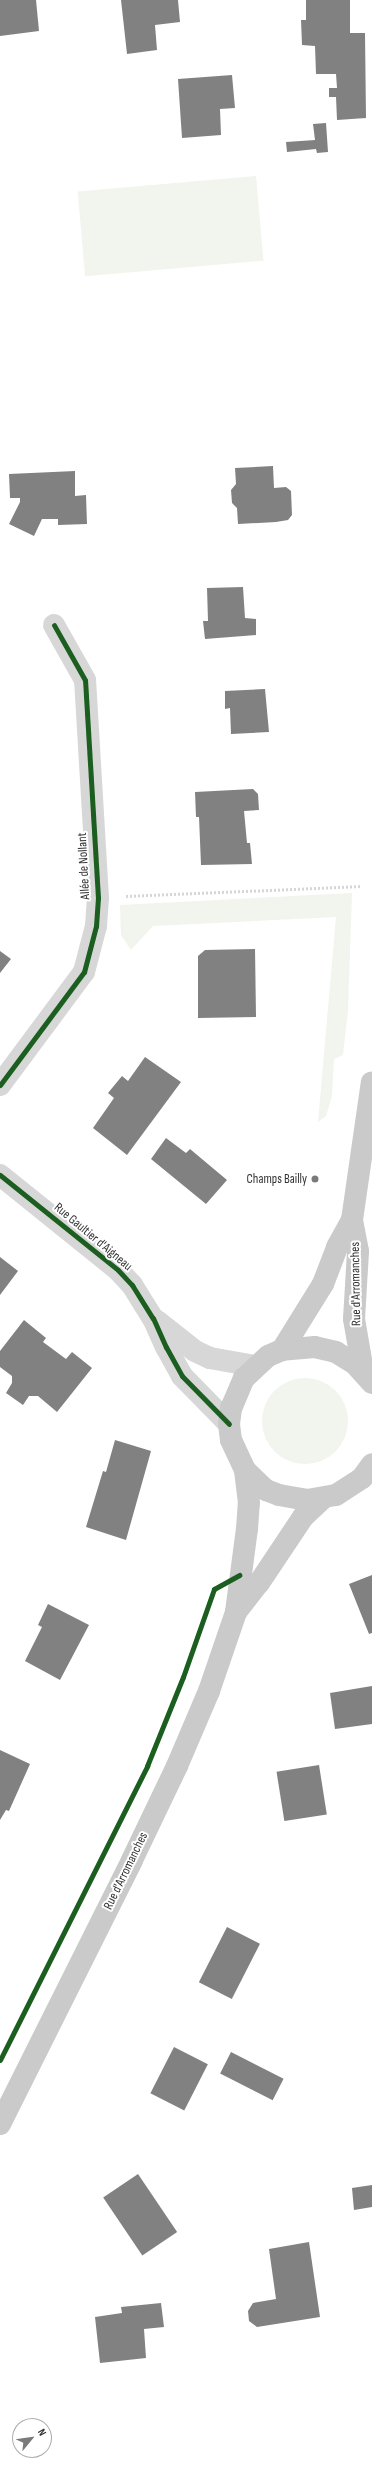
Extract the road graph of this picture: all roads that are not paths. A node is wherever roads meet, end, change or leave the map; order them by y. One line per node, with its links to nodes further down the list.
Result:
1 (54, 625): 3 (street, Allée de Nollant)
2 (372, 1082): 5 (main road, Rue d'Arromanches)
3 (0, 1085)
4 (0, 1175): 6 (street, Rue Gaultier d'Aigneau)
5 (352, 1220): 7 (main road, Rue d'Arromanches); 9 (main road, Rue d'Arromanches)
6 (153, 1318): 8 (street, Rue Gaultier d'Aigneau); 10 (street, Rue Gaultier d'Aigneau)
7 (282, 1350): 8 (main road); 9 (main road)
8 (255, 1366): 10 (main road)
9 (367, 1377)
10 (229, 1424): 11 (main road)
11 (245, 1470): 13 (main road); 14 (main road, Rue d'Arromanches)
12 (369, 1472): 13 (main road)
13 (322, 1499): 14 (main road, Rue d'Arromanches)
14 (236, 1612): 15 (main road, Rue d'Arromanches)
15 (0, 2124)

